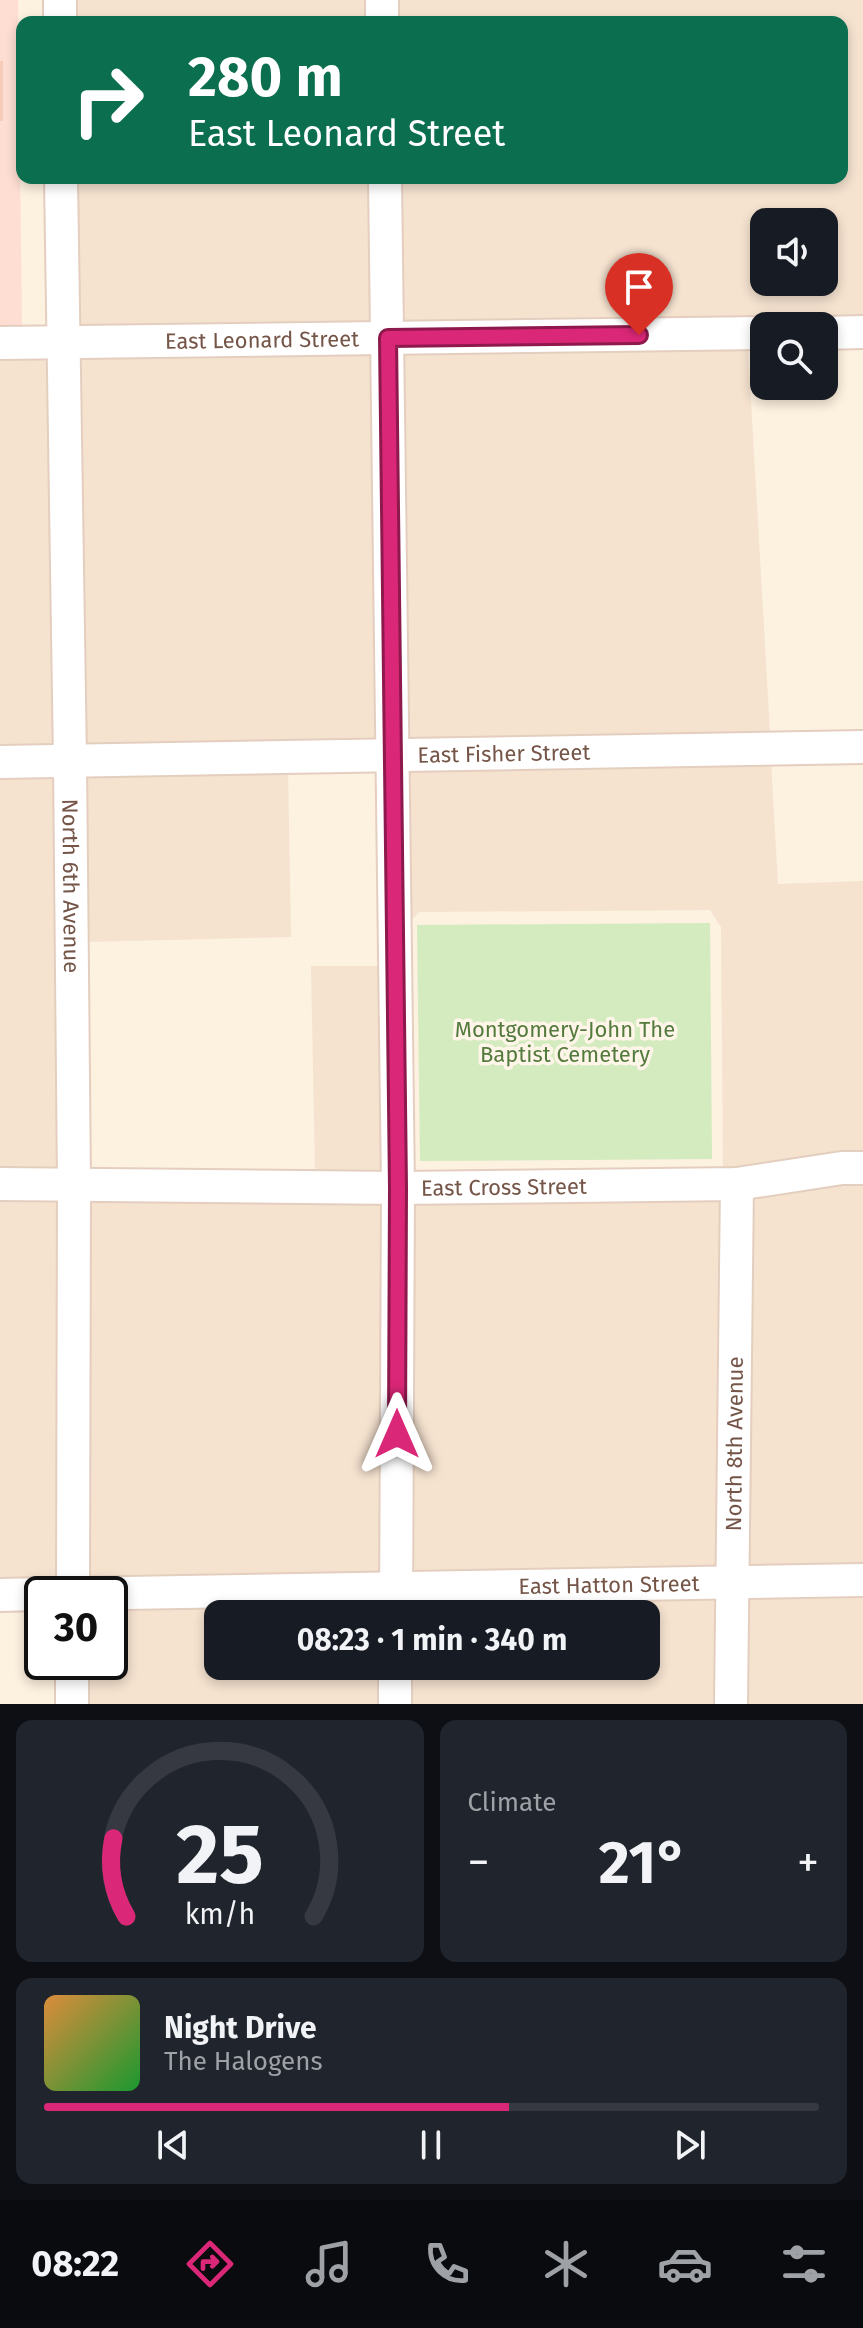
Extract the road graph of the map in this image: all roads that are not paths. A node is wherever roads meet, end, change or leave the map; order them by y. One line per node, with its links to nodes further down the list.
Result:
1 (61, 184): 7 (street, North 6th Avenue)
2 (385, 184): 6 (street)
3 (863, 332): 5 (street)
4 (750, 333): 6 (street, East Leonard Street)
5 (838, 333)
6 (388, 338): 7 (street, East Leonard Street); 10 (street)
7 (62, 342): 8 (street, East Leonard Street); 11 (street, North 6th Avenue)
8 (0, 343)
9 (863, 747): 10 (street, East Fisher Street)
10 (394, 755): 11 (street, East Fisher Street); 17 (street)
11 (70, 761): 12 (street, East Fisher Street); 15 (street, North 6th Avenue)
12 (0, 762)
13 (863, 1168): 16 (street, East Cross Street)
14 (0, 1184): 15 (street, East Cross Street)
15 (74, 1184): 17 (street, East Cross Street); 18 (street, North 6th Avenue)
16 (737, 1184): 17 (street, East Cross Street); 20 (street, North 8th Avenue)
17 (398, 1188): 25 (street)
18 (70, 1576)
19 (863, 1580): 20 (street, East Hatton Street)
20 (732, 1582): 26 (street, East Hatton Street); 31 (street, North 8th Avenue)
21 (24, 1594): 22 (street)
22 (0, 1595)
23 (128, 1595): 24 (street, East Hatton Street)
24 (349, 1600)
25 (396, 1600)
26 (414, 1600)
27 (72, 1680): 29 (street)
28 (395, 1680): 30 (street)
29 (72, 1704)
30 (395, 1704)
31 (731, 1704)

